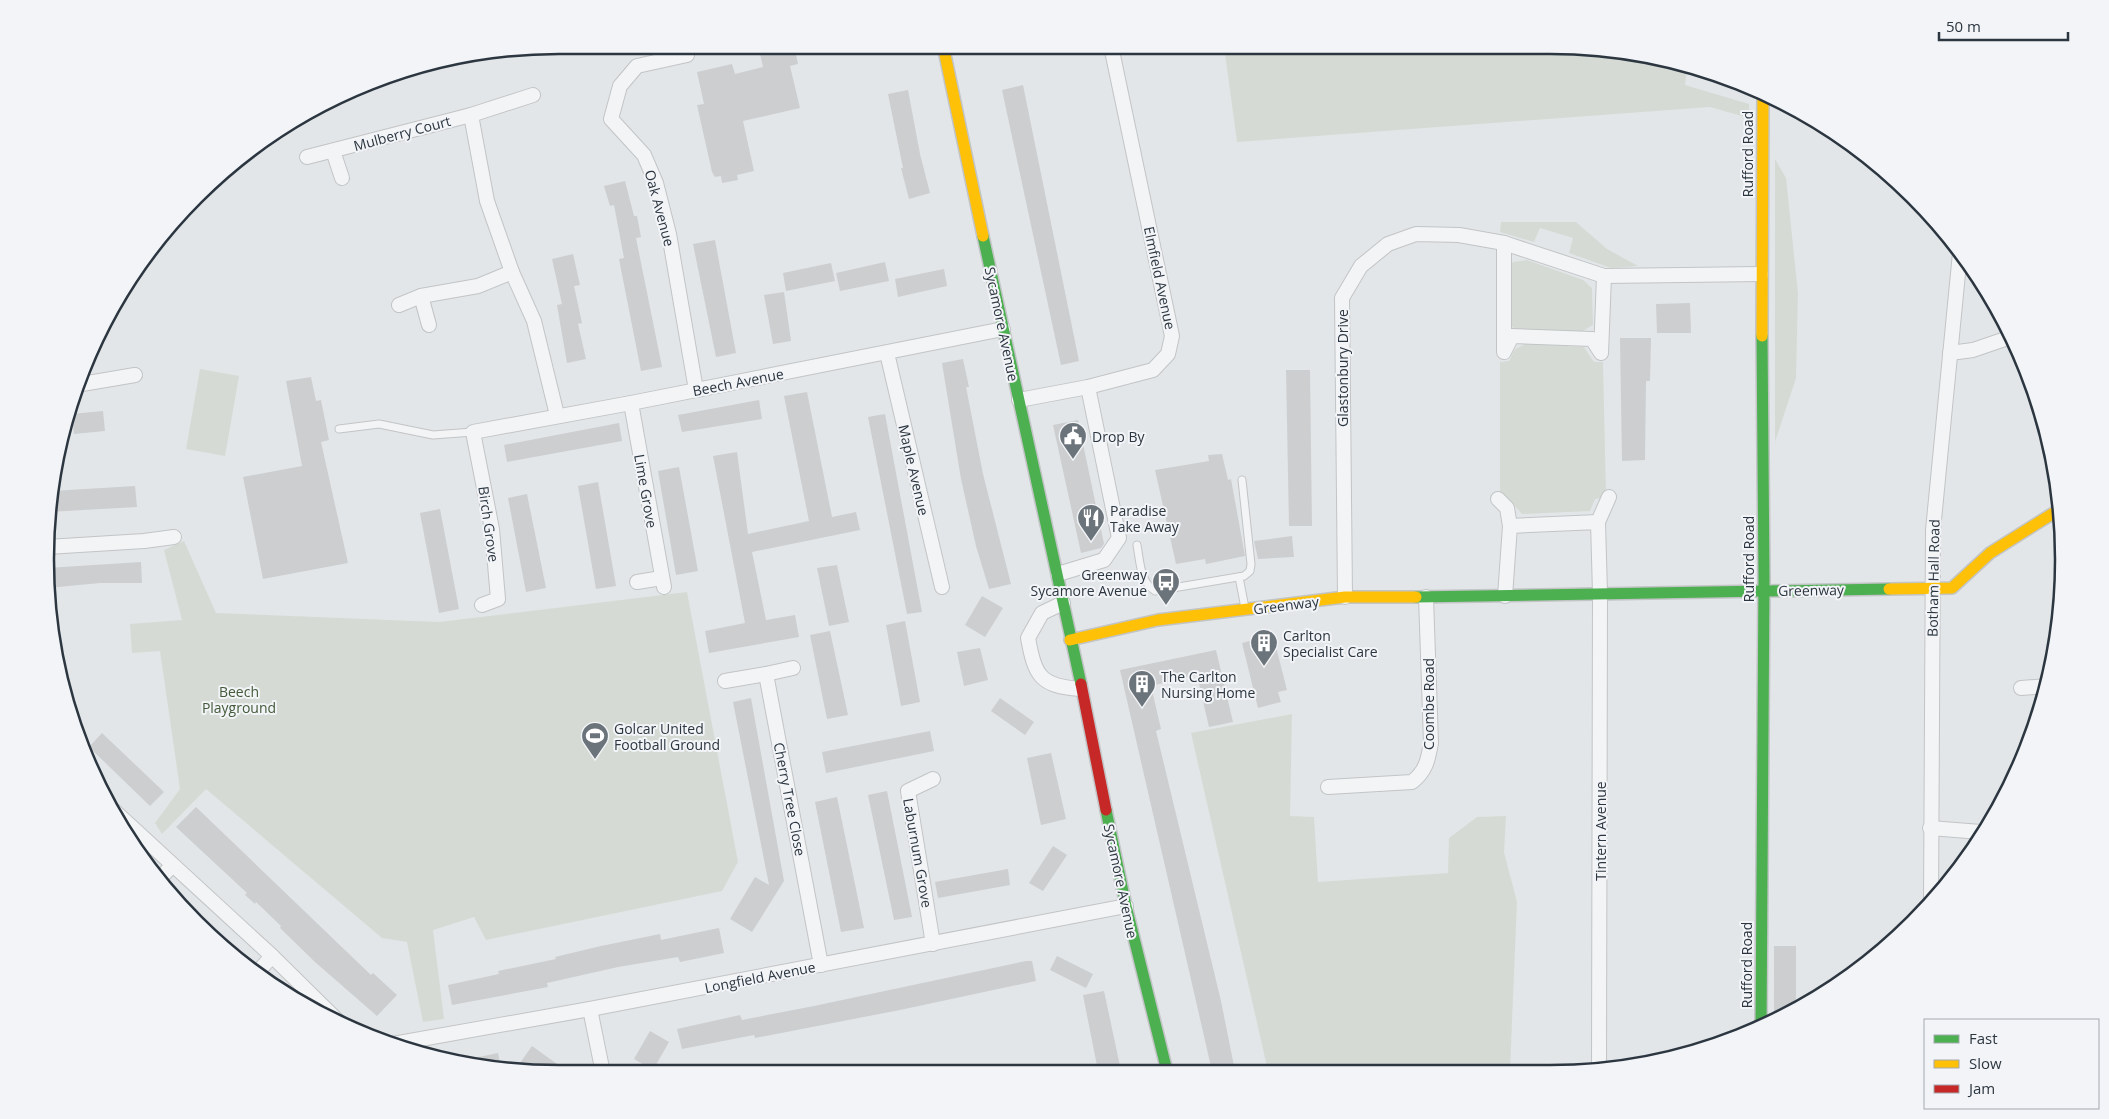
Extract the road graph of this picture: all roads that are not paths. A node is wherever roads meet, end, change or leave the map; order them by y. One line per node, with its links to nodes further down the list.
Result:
1 (945, 54): 18 (street, Sycamore Avenue)
2 (1113, 54): 24 (street, Elmfield Avenue)
3 (687, 55): 25 (street, Oak Avenue)
4 (534, 96): 6 (street, Mulberry Court)
5 (1762, 101): 13 (street, Rufford Road)
6 (470, 115): 7 (street, Mulberry Court); 12 (street, Mulberry Court)
7 (333, 151): 8 (street, Mulberry Court); 9 (street)
8 (306, 157)
9 (342, 178)
10 (1504, 243): 14 (street, Glastonbury Drive); 14 (street); 48 (street, Glastonbury Drive)
11 (1959, 263): 21 (street, Botham Hall Road)
12 (512, 272): 15 (street); 28 (street, Mulberry Court)
13 (1761, 274): 14 (street, Glastonbury Drive); 45 (street, Rufford Road)
14 (1604, 276)
15 (421, 296): 16 (street); 17 (street)
16 (399, 305)
17 (429, 325)
18 (1003, 329): 20 (street, Beech Avenue); 26 (street, Sycamore Avenue)
19 (2005, 339): 21 (street)
20 (887, 353): 25 (street, Beech Avenue); 43 (street, Maple Avenue)
21 (1950, 353): 44 (street, Botham Hall Road)
22 (135, 375): 23 (street)
23 (86, 384)
24 (1088, 387): 26 (street, Elmfield Avenue); 40 (street)
25 (696, 390): 27 (street, Beech Avenue)
26 (1019, 400): 40 (street, Sycamore Avenue)
27 (631, 403): 28 (street, Beech Avenue); 42 (street, Lime Grove)
28 (557, 416): 30 (street, Beech Avenue)
29 (339, 429): 30 (lane)
30 (473, 432): 51 (street, Birch Grove)
31 (1242, 480): 41 (lane)
32 (1609, 497): 35 (street)
33 (1498, 499): 36 (street)
34 (2053, 513): 44 (street, Greenway)
35 (1598, 522): 36 (street); 46 (street)
36 (1510, 526): 47 (street)
37 (174, 537): 39 (street)
38 (1137, 545): 41 (lane)
39 (54, 547)
40 (1058, 574): 50 (street, Sycamore Avenue)
41 (1239, 577): 52 (lane)
42 (637, 582)
43 (942, 587)
44 (1933, 588): 45 (street, Greenway); 63 (street, Botham Hall Road)
45 (1763, 591): 46 (street, Greenway); 75 (street, Rufford Road)
46 (1600, 593): 47 (street, Greenway); 77 (street, Tintern Avenue)
47 (1505, 596): 49 (street, Greenway)
48 (1345, 597): 49 (street, Greenway); 52 (street, Greenway)
49 (1426, 597): 61 (street, Coombe Road)
50 (1063, 603): 53 (street, Sycamore Avenue); 59 (street)
51 (482, 605)
52 (1245, 610): 53 (street, Greenway)
53 (1070, 640): 59 (street, Sycamore Avenue)
54 (793, 668): 55 (street)
55 (766, 674): 56 (street); 71 (street, Cherry Tree Close)
56 (725, 681)
57 (2039, 687): 58 (street)
58 (2021, 688)
59 (1080, 689): 68 (street, Sycamore Avenue)
60 (934, 779): 69 (street, Laburnum Grove)
61 (1328, 787)
62 (131, 827): 65 (street)
63 (1930, 828): 64 (street); 67 (street, Botham Hall Road)
64 (1975, 832)
65 (172, 866): 66 (street); 70 (street)
66 (164, 874)
67 (1931, 892)
68 (1126, 906): 69 (street, Longfield Avenue); 79 (street, Sycamore Avenue)
69 (933, 944): 71 (street, Longfield Avenue)
70 (272, 956): 72 (street); 73 (street)
71 (822, 965): 74 (street, Longfield Avenue)
72 (262, 968)
73 (322, 1005)
74 (590, 1009): 76 (street, Longfield Avenue); 78 (street)
75 (1761, 1019)
76 (408, 1041)
77 (1599, 1063)
78 (601, 1065)
79 (1166, 1065)

